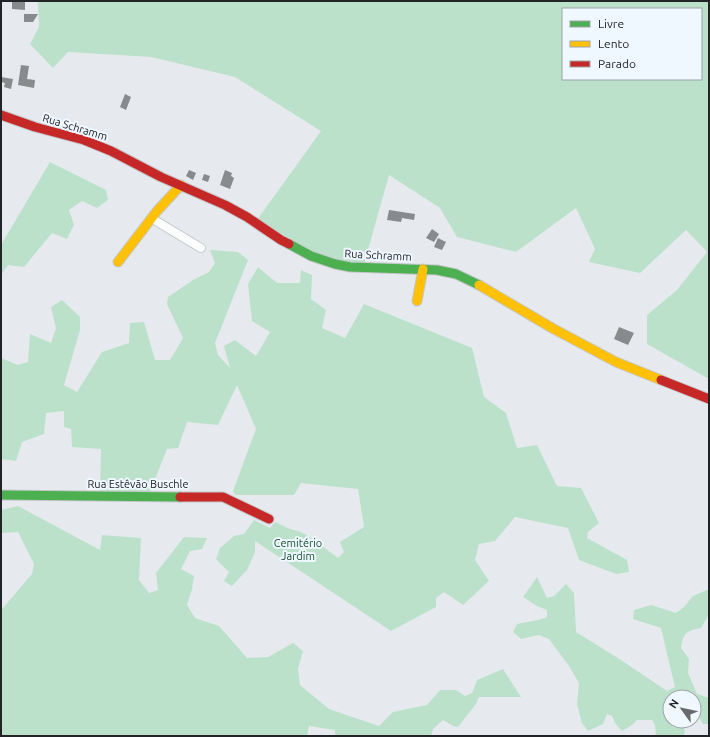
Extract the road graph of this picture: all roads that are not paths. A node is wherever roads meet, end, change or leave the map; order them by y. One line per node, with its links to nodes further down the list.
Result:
1 (1, 115): 2 (street, Rua Schramm)
2 (181, 185): 3 (street); 6 (street, Rua Schramm)
3 (151, 218): 4 (street); 5 (street)
4 (201, 248)
5 (118, 262)
6 (423, 268): 7 (street); 8 (street, Rua Schramm)
7 (417, 301)
8 (709, 399)
9 (1, 495): 10 (street, Rua Estêvão Buschle)
10 (269, 519)

